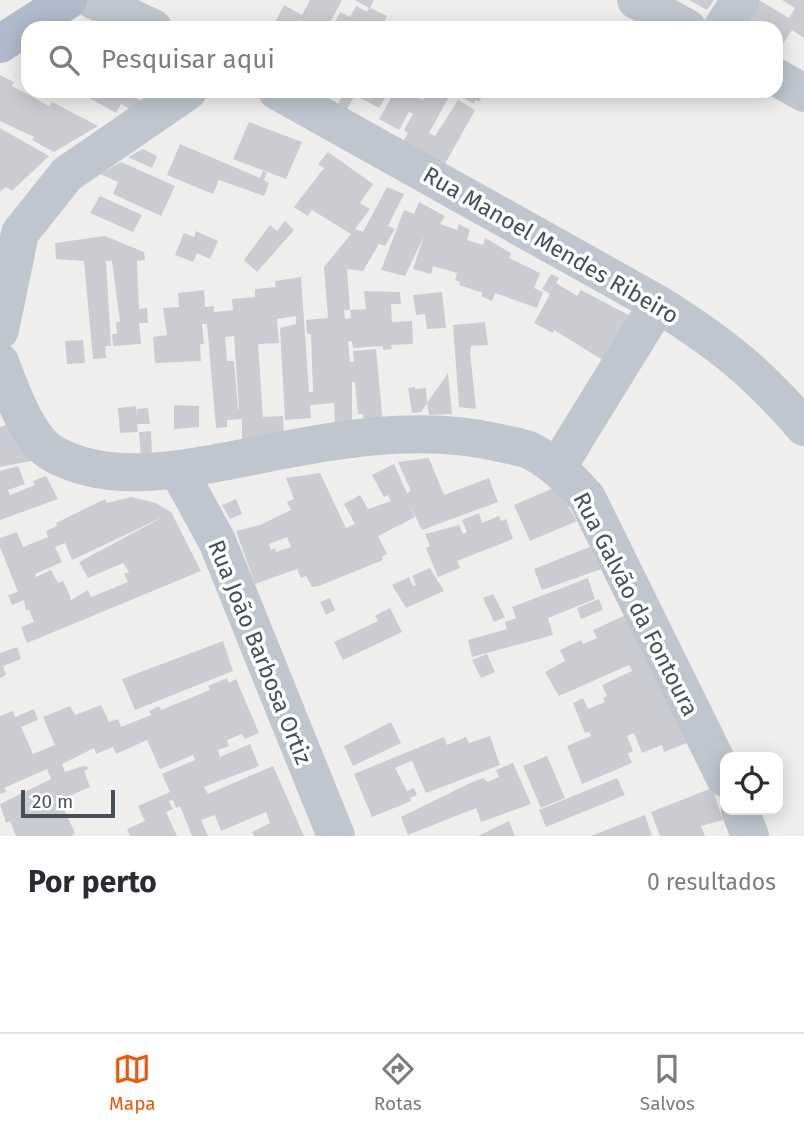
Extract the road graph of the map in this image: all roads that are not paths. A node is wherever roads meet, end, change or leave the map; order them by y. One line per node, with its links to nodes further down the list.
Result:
1 (68, 0): 5 (main road)
2 (93, 0): 6 (street)
3 (636, 0): 7 (street)
4 (740, 0): 8 (street)
5 (36, 21)
6 (138, 21)
7 (674, 21)
8 (726, 21)
9 (21, 30): 10 (main road)
10 (0, 44)
11 (783, 81): 12 (street)
12 (804, 93)
13 (178, 98): 16 (street)
14 (290, 98): 15 (street, Rua Manoel Mendes Ribeiro)
15 (658, 304): 18 (street, Rua Manoel Mendes Ribeiro); 19 (street)
16 (0, 330)
17 (0, 362): 20 (street, Rua Galvão da Fontoura)
18 (804, 427)
19 (557, 468): 20 (street, Rua Galvão da Fontoura); 21 (street, Rua Galvão da Fontoura)
20 (178, 470): 23 (street, Rua João Barbosa Ortiz)
21 (720, 768)
22 (742, 815): 24 (street)
23 (336, 836)
24 (751, 836)

